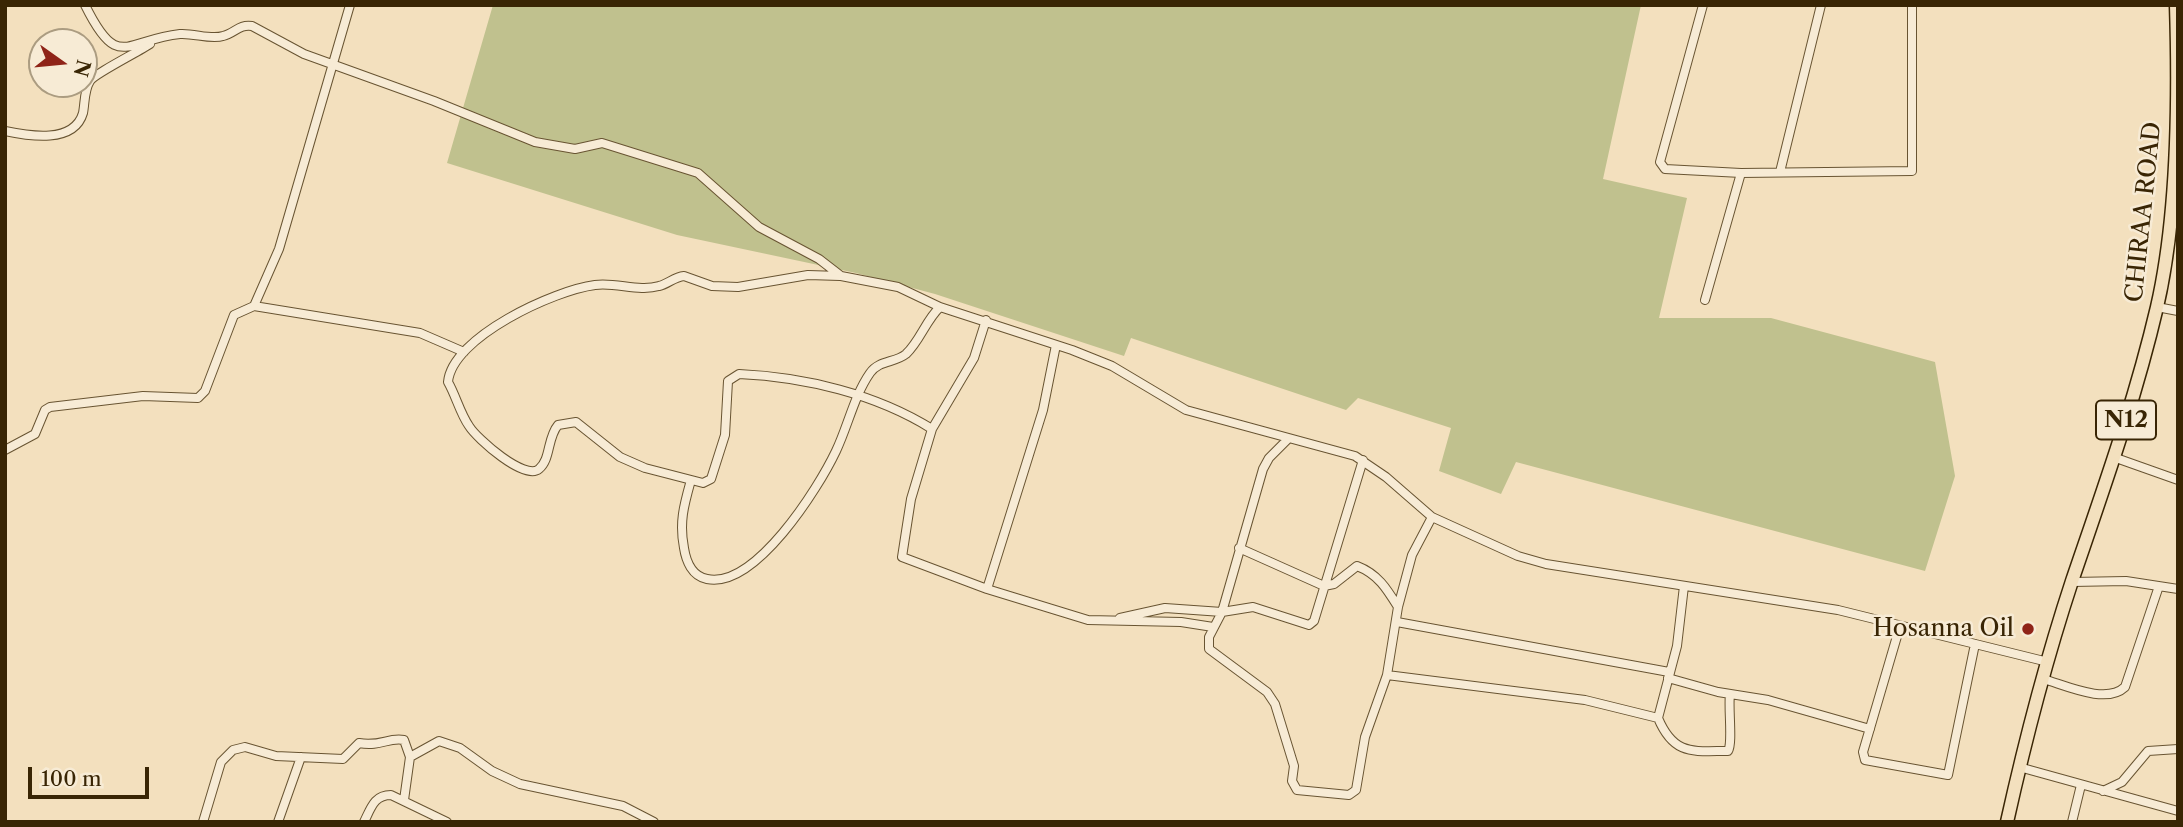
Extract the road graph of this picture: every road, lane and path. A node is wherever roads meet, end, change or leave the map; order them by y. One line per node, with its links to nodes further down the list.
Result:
1 (85, 5): 7 (street)
2 (350, 5): 8 (street)
3 (1703, 5): 12 (street)
4 (1821, 5): 11 (street)
5 (1912, 5): 11 (street)
6 (2176, 5): 9 (highway, CHIRAA ROAD / N12)
7 (152, 42): 8 (street); 10 (street)
8 (333, 65): 14 (street); 16 (street)
9 (2176, 99): 13 (highway, CHIRAA ROAD / N12)
10 (5, 131)
11 (1780, 172): 12 (street)
12 (1741, 173): 15 (street)
13 (2173, 227): 18 (highway, CHIRAA ROAD / N12)
14 (841, 276): 17 (street); 22 (street)
15 (1705, 300)
16 (254, 306): 22 (street); 26 (street)
17 (940, 307): 20 (street); 23 (street)
18 (2157, 307): 19 (street); 27 (highway, CHIRAA ROAD / N12)
19 (2178, 311)
20 (986, 320): 21 (street); 24 (street)
21 (1056, 345): 25 (street); 37 (street)
22 (464, 352): 29 (street)
23 (859, 397): 24 (street); 29 (street); 29 (street)
24 (932, 429): 37 (street)
25 (1288, 439): 28 (street); 32 (street)
26 (5, 450)
27 (2116, 458): 30 (street); 33 (highway, CHIRAA ROAD / N12)
28 (1363, 460): 31 (street); 34 (street)
29 (691, 480)
30 (2178, 480)
31 (1432, 517): 35 (street); 39 (street)
32 (1240, 548): 34 (street); 40 (street)
33 (2072, 582): 36 (street); 46 (highway, CHIRAA ROAD / N12)
34 (1324, 586): 39 (street); 40 (street)
35 (1684, 586): 43 (street); 48 (street)
36 (2159, 586): 38 (street); 49 (street)
37 (987, 589): 41 (street)
38 (2178, 589)
39 (1398, 607): 42 (street)
40 (1222, 612): 41 (street); 44 (street)
41 (1114, 620): 44 (street)
42 (1397, 622): 47 (street); 48 (street)
43 (1900, 626): 45 (street); 52 (street)
44 (1213, 627): 47 (street)
45 (1975, 644): 46 (street); 52 (street)
46 (2048, 662): 49 (highway, CHIRAA ROAD / N12)
47 (1387, 675): 51 (street)
48 (1669, 675): 50 (street); 51 (street)
49 (2043, 679): 56 (highway, CHIRAA ROAD / N12)
50 (1730, 694): 51 (street); 52 (street)
51 (1658, 718)
52 (1870, 729)
53 (2178, 749): 58 (street)
54 (301, 757): 55 (street); 61 (street); 62 (street)
55 (410, 757): 59 (street); 65 (street)
56 (2019, 767): 57 (street); 66 (highway, CHIRAA ROAD / N12)
57 (2081, 785): 58 (street); 67 (street)
58 (2102, 791): 60 (street)
59 (404, 800): 63 (street); 64 (street)
60 (2178, 811)
61 (203, 822)
62 (278, 822)
63 (364, 822)
64 (447, 822)
65 (654, 822)
66 (2007, 822)
67 (2071, 822)

